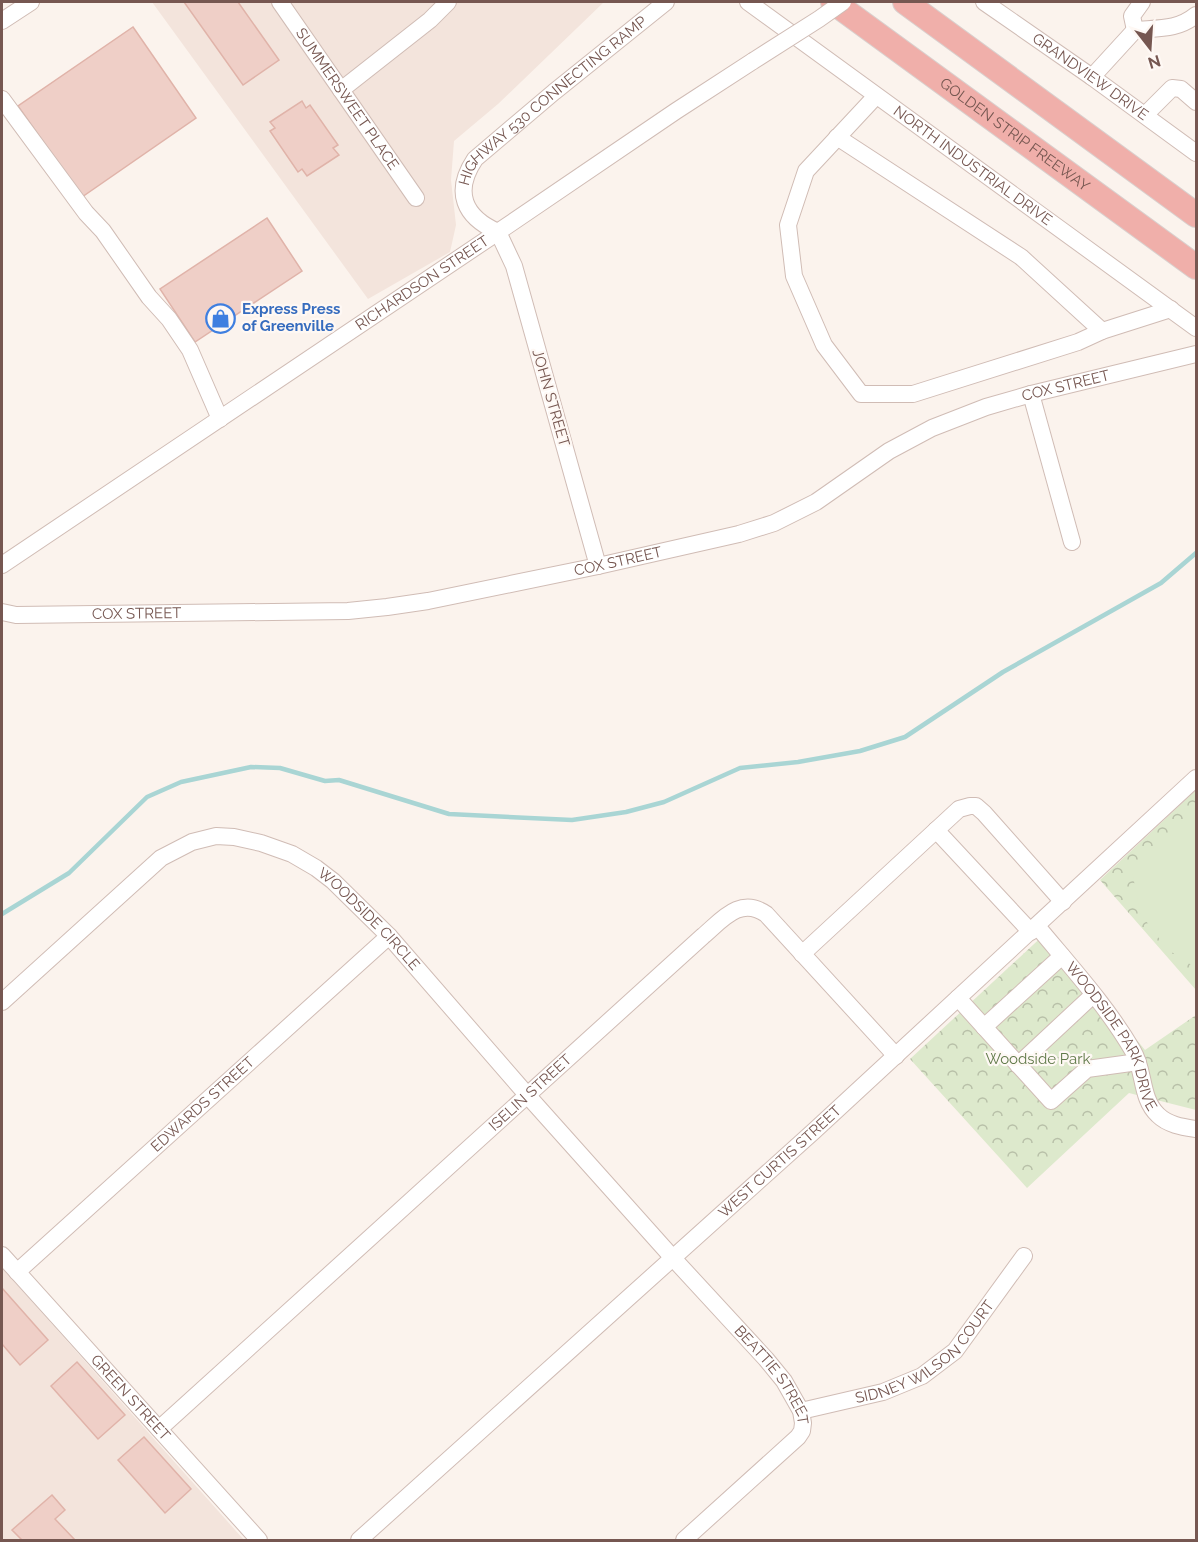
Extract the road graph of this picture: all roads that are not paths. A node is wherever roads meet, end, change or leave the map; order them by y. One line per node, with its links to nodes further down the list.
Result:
1 (31, 2): 12 (street)
2 (280, 2): 15 (street, SUMMERSWEET PLACE)
3 (448, 2): 15 (street)
4 (666, 2): 24 (street, HIGHWAY 530 CONNECTING RAMP)
5 (748, 2): 16 (street, NORTH INDUSTRIAL DRIVE)
6 (833, 2): 25 (highway, GOLDEN STRIP FREEWAY)
7 (843, 2): 24 (street, RICHARDSON STREET, bridge)
8 (905, 2): 23 (highway)
9 (984, 2): 14 (street, GRANDVIEW DRIVE)
10 (1142, 2): 13 (street)
11 (1197, 15): 13 (street)
12 (2, 21)
13 (1136, 30): 14 (street)
14 (1092, 77): 19 (street, GRANDVIEW DRIVE)
15 (341, 90): 22 (street, SUMMERSWEET PLACE)
16 (876, 96): 20 (street); 26 (street, NORTH INDUSTRIAL DRIVE)
17 (2, 99): 31 (street)
18 (1197, 102): 19 (street)
19 (1144, 115): 21 (street, GRANDVIEW DRIVE)
20 (837, 137): 28 (street); 28 (street)
21 (1197, 153)
22 (416, 198)
23 (1197, 215)
24 (498, 232): 31 (street, RICHARDSON STREET); 34 (street, JOHN STREET)
25 (1197, 267)
26 (1171, 309): 27 (street, NORTH INDUSTRIAL DRIVE); 28 (street)
27 (1197, 328)
28 (1102, 331)
29 (1197, 354): 30 (street, COX STREET)
30 (1030, 394): 32 (street); 34 (street, COX STREET)
31 (220, 419): 33 (street, RICHARDSON STREET)
32 (1071, 542)
33 (2, 565)
34 (598, 566): 35 (street, COX STREET)
35 (2, 612)
36 (1197, 778): 38 (street, WEST CURTIS STREET)
37 (936, 830): 38 (street); 39 (street, WOODSIDE PARK DRIVE); 41 (street)
38 (1062, 902): 39 (street, WEST CURTIS STREET)
39 (1034, 928): 42 (street, WOODSIDE PARK DRIVE); 44 (street, WEST CURTIS STREET)
40 (389, 936): 45 (street, WOODSIDE CIRCLE); 50 (street, WOODSIDE CIRCLE); 55 (street, EDWARDS STREET)
41 (802, 954): 47 (street, ISELIN STREET); 50 (street, ISELIN STREET)
42 (1062, 956): 43 (street, WOODSIDE PARK DRIVE); 46 (street)
43 (1093, 994): 48 (street, WOODSIDE PARK DRIVE); 49 (street)
44 (958, 998): 46 (street); 47 (street, WEST CURTIS STREET)
45 (2, 1002)
46 (984, 1027): 49 (street)
47 (896, 1056): 54 (street, WEST CURTIS STREET)
48 (1138, 1062): 49 (street); 51 (street, WOODSIDE PARK DRIVE)
49 (1018, 1065)
50 (528, 1096): 54 (street, WOODSIDE CIRCLE); 57 (street, ISELIN STREET)
51 (1197, 1129)
52 (2, 1255): 55 (street, GREEN STREET)
53 (1024, 1256): 56 (street, SIDNEY WILSON COURT)
54 (672, 1257): 56 (street, BEATTIE STREET); 59 (street, WEST CURTIS STREET)
55 (17, 1272): 57 (street, GREEN STREET)
56 (801, 1411): 60 (street, BEATTIE STREET)
57 (159, 1429): 58 (street, GREEN STREET)
58 (259, 1540)
59 (360, 1540)
60 (684, 1540)

